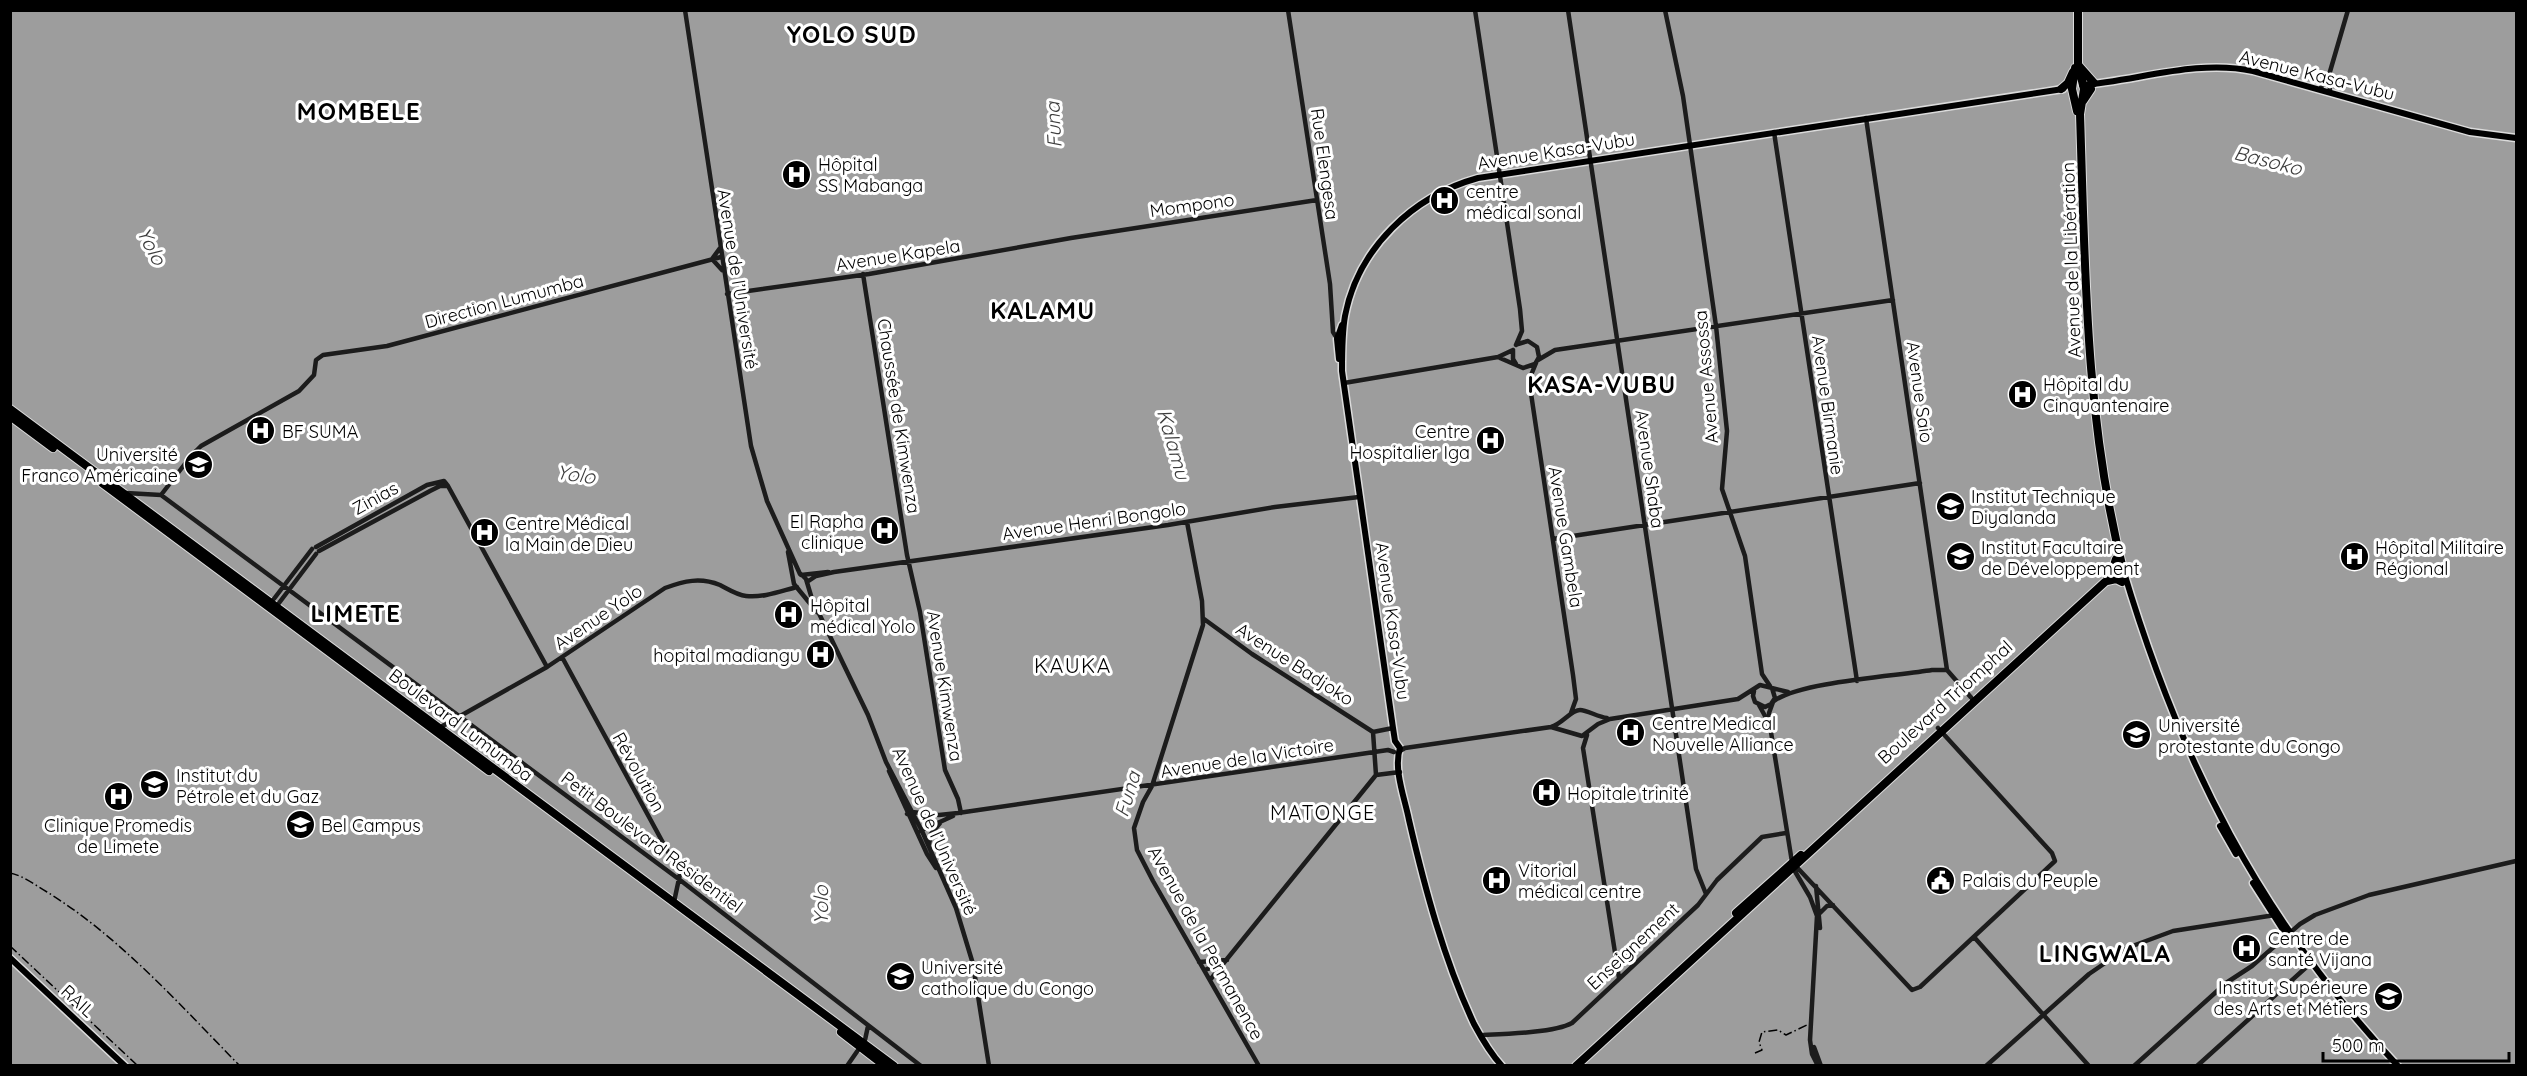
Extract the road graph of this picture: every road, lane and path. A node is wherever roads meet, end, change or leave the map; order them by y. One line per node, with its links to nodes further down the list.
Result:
1 (685, 10): 24 (street, Avenue de l’Université)
2 (1288, 10): 22 (street, Rue Elengesa)
3 (1475, 10): 21 (street)
4 (1568, 10): 20 (street, Avenue Shaba)
5 (1665, 10): 19 (street, Avenue Assossa)
6 (2077, 10): 8 (highway, Avenue de la Libération)
7 (2348, 10): 9 (street)
8 (2077, 65): 10 (highway); 11 (highway, Avenue de la Libération); 13 (highway)
9 (2329, 76): 12 (street); 14 (street)
10 (2093, 86): 11 (main road, Avenue Kasa-Vubu); 12 (main road, Avenue Kasa-Vubu); 15 (highway)
11 (2078, 89): 13 (main road, Avenue Kasa-Vubu); 15 (highway, Avenue de la Libération)
12 (2320, 89): 14 (main road, Avenue Kasa-Vubu)
13 (2059, 90): 15 (highway); 16 (main road, Avenue Kasa-Vubu)
14 (2330, 92): 18 (main road, Avenue Kasa-Vubu)
15 (2079, 106): 64 (highway, Avenue de la Libération)
16 (1866, 118): 17 (main road, Avenue Kasa-Vubu); 30 (street, Avenue Saio)
17 (1774, 132): 19 (main road, Avenue Kasa-Vubu); 31 (street, Avenue Birmanie)
18 (2517, 138)
19 (1691, 145): 20 (main road, Avenue Kasa-Vubu); 34 (street, Avenue Assossa)
20 (1591, 160): 21 (main road, Avenue Kasa-Vubu); 37 (street, Avenue Shaba)
21 (1499, 174): 32 (main road, Avenue Kasa-Vubu); 35 (street)
22 (1317, 200): 23 (street, Mompono); 33 (street, Rue Elengesa)
23 (1071, 238): 28 (street, Avenue Kapela)
24 (720, 248): 25 (street, Avenue de l’Université); 26 (street)
25 (722, 257): 26 (street, Direction Lumumba); 27 (street, Avenue de l’Université)
26 (712, 259): 27 (street); 52 (street, Direction Lumumba)
27 (724, 272): 29 (street, Avenue de l’Université)
28 (863, 274): 29 (street, Avenue Kapela); 63 (street, Chaussée de Kimwenza)
29 (727, 294): 61 (street, Avenue de l’Université)
30 (1893, 300): 31 (street); 49 (street, Avenue Saio)
31 (1801, 313): 34 (street); 54 (street, Avenue Birmanie)
32 (1345, 316): 36 (main road, Avenue Kasa-Vubu); 36 (main road)
33 (1333, 322): 36 (main road)
34 (1716, 326): 37 (street); 56 (street, Avenue Assossa)
35 (1522, 331): 38 (street); 39 (street)
36 (1340, 335): 44 (main road, Avenue Kasa-Vubu); 44 (main road)
37 (1617, 340): 40 (street); 59 (street, Avenue Shaba)
38 (1536, 346): 39 (street); 40 (street); 42 (street)
39 (1515, 347): 41 (street); 43 (street)
40 (1555, 350): 42 (street)
41 (1498, 357): 43 (street); 46 (street)
42 (1537, 362): 43 (street); 45 (street)
43 (1517, 365): 45 (street)
44 (1342, 370): 46 (main road, Avenue Kasa-Vubu)
45 (1529, 380): 60 (street, Avenue Gambela)
46 (1344, 383): 53 (main road, Avenue Kasa-Vubu)
47 (10, 409): 51 (highway, Boulevard Lumumba)
48 (10, 416): 75 (highway, Boulevard Lumumba)
49 (1920, 483): 54 (street); 80 (street, Avenue Saio)
50 (429, 488): 55 (street, Zinias); 57 (street); 79 (street)
51 (123, 493): 52 (street); 75 (highway, Boulevard Lumumba)
52 (161, 495): 71 (street, Petit Boulevard Résidentiel)
53 (1359, 497): 58 (street, Avenue Henri Bongolo); 99 (main road, Avenue Kasa-Vubu)
54 (1828, 498): 56 (street); 82 (street, Avenue Birmanie)
55 (377, 512): 57 (street); 62 (street, Zinias)
56 (1728, 512): 59 (street); 81 (street, Avenue Assossa)
57 (380, 518): 62 (street)
58 (1187, 522): 63 (street, Avenue Henri Bongolo); 77 (street, Avenue de la Permanence)
59 (1645, 525): 60 (street); 91 (street, Avenue Shaba)
60 (1553, 539): 86 (street, Avenue Gambela)
61 (787, 547): 66 (street, Avenue de l’Université); 68 (street, Avenue de l’Université)
62 (316, 550): 71 (street); 73 (street)
63 (908, 562): 65 (street, Avenue Henri Bongolo); 117 (street, Avenue Kimwenza)
64 (2120, 566): 67 (highway, Boulevard Triomphal); 67 (highway); 69 (main road, Avenue de la Libération); 136 (main road, Avenue de la Libération)
65 (834, 572): 66 (street); 70 (street, Avenue Yolo)
66 (801, 575): 68 (street); 70 (street, Avenue de l’Université)
67 (2106, 578): 69 (highway); 88 (highway, Boulevard Triomphal)
68 (793, 579): 72 (street, Avenue de l’Université); 74 (street)
69 (2122, 582): 136 (main road, Avenue de la Libération)
70 (806, 583): 72 (street, Avenue Yolo); 76 (street, Avenue de l’Université)
71 (284, 586): 73 (street, Petit Boulevard Résidentiel); 75 (street)
72 (797, 587): 74 (street, Avenue Yolo); 76 (street, Avenue de l’Université)
73 (289, 589): 75 (street); 94 (street, Petit Boulevard Résidentiel)
74 (783, 590): 78 (street, Avenue Yolo)
75 (272, 607): 100 (highway, Boulevard Lumumba)
76 (822, 619): 108 (street, Avenue de l’Université)
77 (1204, 619): 103 (street, Avenue Badjoko); 111 (street, Avenue de la Permanence)
78 (562, 657): 79 (street, Avenue Yolo); 126 (street, Révolution)
79 (547, 667): 94 (street, Avenue Yolo)
80 (1947, 670): 82 (street); 88 (street)
81 (1762, 674): 83 (street); 84 (street)
82 (1857, 681): 85 (street)
83 (1771, 687): 84 (street); 85 (street); 89 (street)
84 (1754, 690): 87 (street); 90 (street)
85 (1788, 692): 89 (street)
86 (1576, 699): 92 (street); 93 (street)
87 (1738, 699): 90 (street); 91 (street)
88 (1973, 700): 101 (highway, Boulevard Triomphal)
89 (1773, 701): 90 (street); 97 (street)
90 (1758, 705): 97 (street)
91 (1672, 709): 96 (street); 130 (street, Avenue Shaba)
92 (1571, 713): 93 (street); 95 (street)
93 (1587, 713): 96 (street); 102 (street)
94 (457, 716): 100 (street, Avenue Yolo); 126 (street, Petit Boulevard Résidentiel)
95 (1567, 719): 98 (street); 104 (street)
96 (1610, 719): 102 (street)
97 (1769, 726): 121 (street)
98 (1551, 727): 104 (street); 106 (street, Avenue de la Victoire)
99 (1393, 728): 103 (street); 106 (main road, Avenue Kasa-Vubu)
100 (436, 730): 133 (highway, Boulevard Lumumba); 149 (highway, Boulevard Lumumba)
101 (1940, 730): 124 (highway, Boulevard Triomphal); 139 (street)
102 (1590, 731): 104 (street); 105 (street)
103 (1372, 732): 107 (street)
104 (1572, 734): 105 (street)
105 (1583, 745): 147 (street)
106 (1397, 749): 107 (street, Avenue de la Victoire); 109 (main road, Avenue Kasa-Vubu)
107 (1373, 753): 110 (street); 111 (street, Avenue de la Victoire)
108 (886, 762): 114 (street, Avenue de l’Université); 115 (street)
109 (1400, 772): 110 (street); 153 (main road, Avenue Kasa-Vubu)
110 (1376, 775): 142 (street)
111 (1152, 786): 112 (street, Avenue de la Victoire); 113 (street, Avenue de la Permanence)
112 (1144, 787): 113 (street); 117 (street, Avenue de la Victoire)
113 (1146, 794): 143 (street, Avenue de la Permanence)
114 (905, 797): 115 (street, Avenue de l’Université); 116 (street)
115 (910, 813): 116 (street); 119 (street); 120 (street, Avenue de l’Université)
116 (921, 813): 117 (street)
117 (960, 813): 118 (street)
118 (941, 821): 120 (street); 122 (street)
119 (916, 830): 120 (street); 125 (street)
120 (922, 831): 122 (street, Avenue de l’Université)
121 (1785, 834): 124 (street); 130 (street, Enseignement)
122 (929, 847): 125 (street, Avenue de l’Université)
123 (2517, 861): 138 (street)
124 (1794, 867): 127 (street); 129 (street); 164 (highway, Boulevard Triomphal); 165 (highway, Boulevard Triomphal)
125 (940, 872): 161 (street, Avenue de l’Université)
126 (680, 880): 133 (street); 151 (street, Petit Boulevard Résidentiel)
127 (1811, 880): 128 (street); 129 (street)
128 (1816, 886): 131 (street); 132 (street)
129 (1806, 889): 131 (street); 137 (street)
130 (1706, 894): 147 (street, Enseignement)
131 (1818, 896): 132 (street); 135 (street)
132 (1829, 900): 134 (street)
133 (674, 902): 149 (highway, Boulevard Lumumba)
134 (1833, 905): 135 (street); 139 (street)
135 (1820, 913): 137 (street)
136 (2275, 915): 138 (main road, Avenue de la Libération); 150 (street)
137 (1818, 927): 166 (street)
138 (2288, 934): 144 (main road, Avenue de la Libération); 169 (street)
139 (1974, 937): 150 (street)
140 (10, 958): 156 (main road, RAIL)
141 (1216, 960): 142 (street); 143 (street); 146 (street)
142 (1227, 960): 145 (street)
143 (1199, 962): 146 (street, Avenue de la Permanence)
144 (2310, 964): 170 (street); 171 (main road, Avenue de la Libération); 172 (main road, Avenue de la Libération)
145 (1223, 965): 146 (street); 148 (street)
146 (1206, 970): 148 (street, Avenue de la Permanence)
147 (1619, 978): 152 (street, Enseignement)
148 (1210, 980): 162 (street, Avenue de la Permanence)
149 (803, 1001): 154 (highway, Boulevard Lumumba)
150 (2043, 1015): 167 (street); 168 (street)
151 (868, 1026): 154 (street); 160 (street, Petit Boulevard Résidentiel)
152 (1500, 1034): 153 (street, Enseignement); 155 (street)
153 (1480, 1035): 155 (main road, Avenue Kasa-Vubu)
154 (862, 1045): 157 (street); 158 (highway, Boulevard Lumumba); 159 (highway, Boulevard Lumumba)
155 (1486, 1047): 163 (main road, Avenue Kasa-Vubu)
156 (125, 1065)
157 (847, 1065)
158 (885, 1065)
159 (894, 1065)
160 (921, 1065)
161 (989, 1065)
162 (1259, 1065)
163 (1502, 1065)
164 (1569, 1065)
165 (1576, 1065)
166 (1820, 1065)
167 (1986, 1065)
168 (2089, 1065)
169 (2134, 1065)
170 (2197, 1065)
171 (2393, 1065)
172 (2398, 1065)

